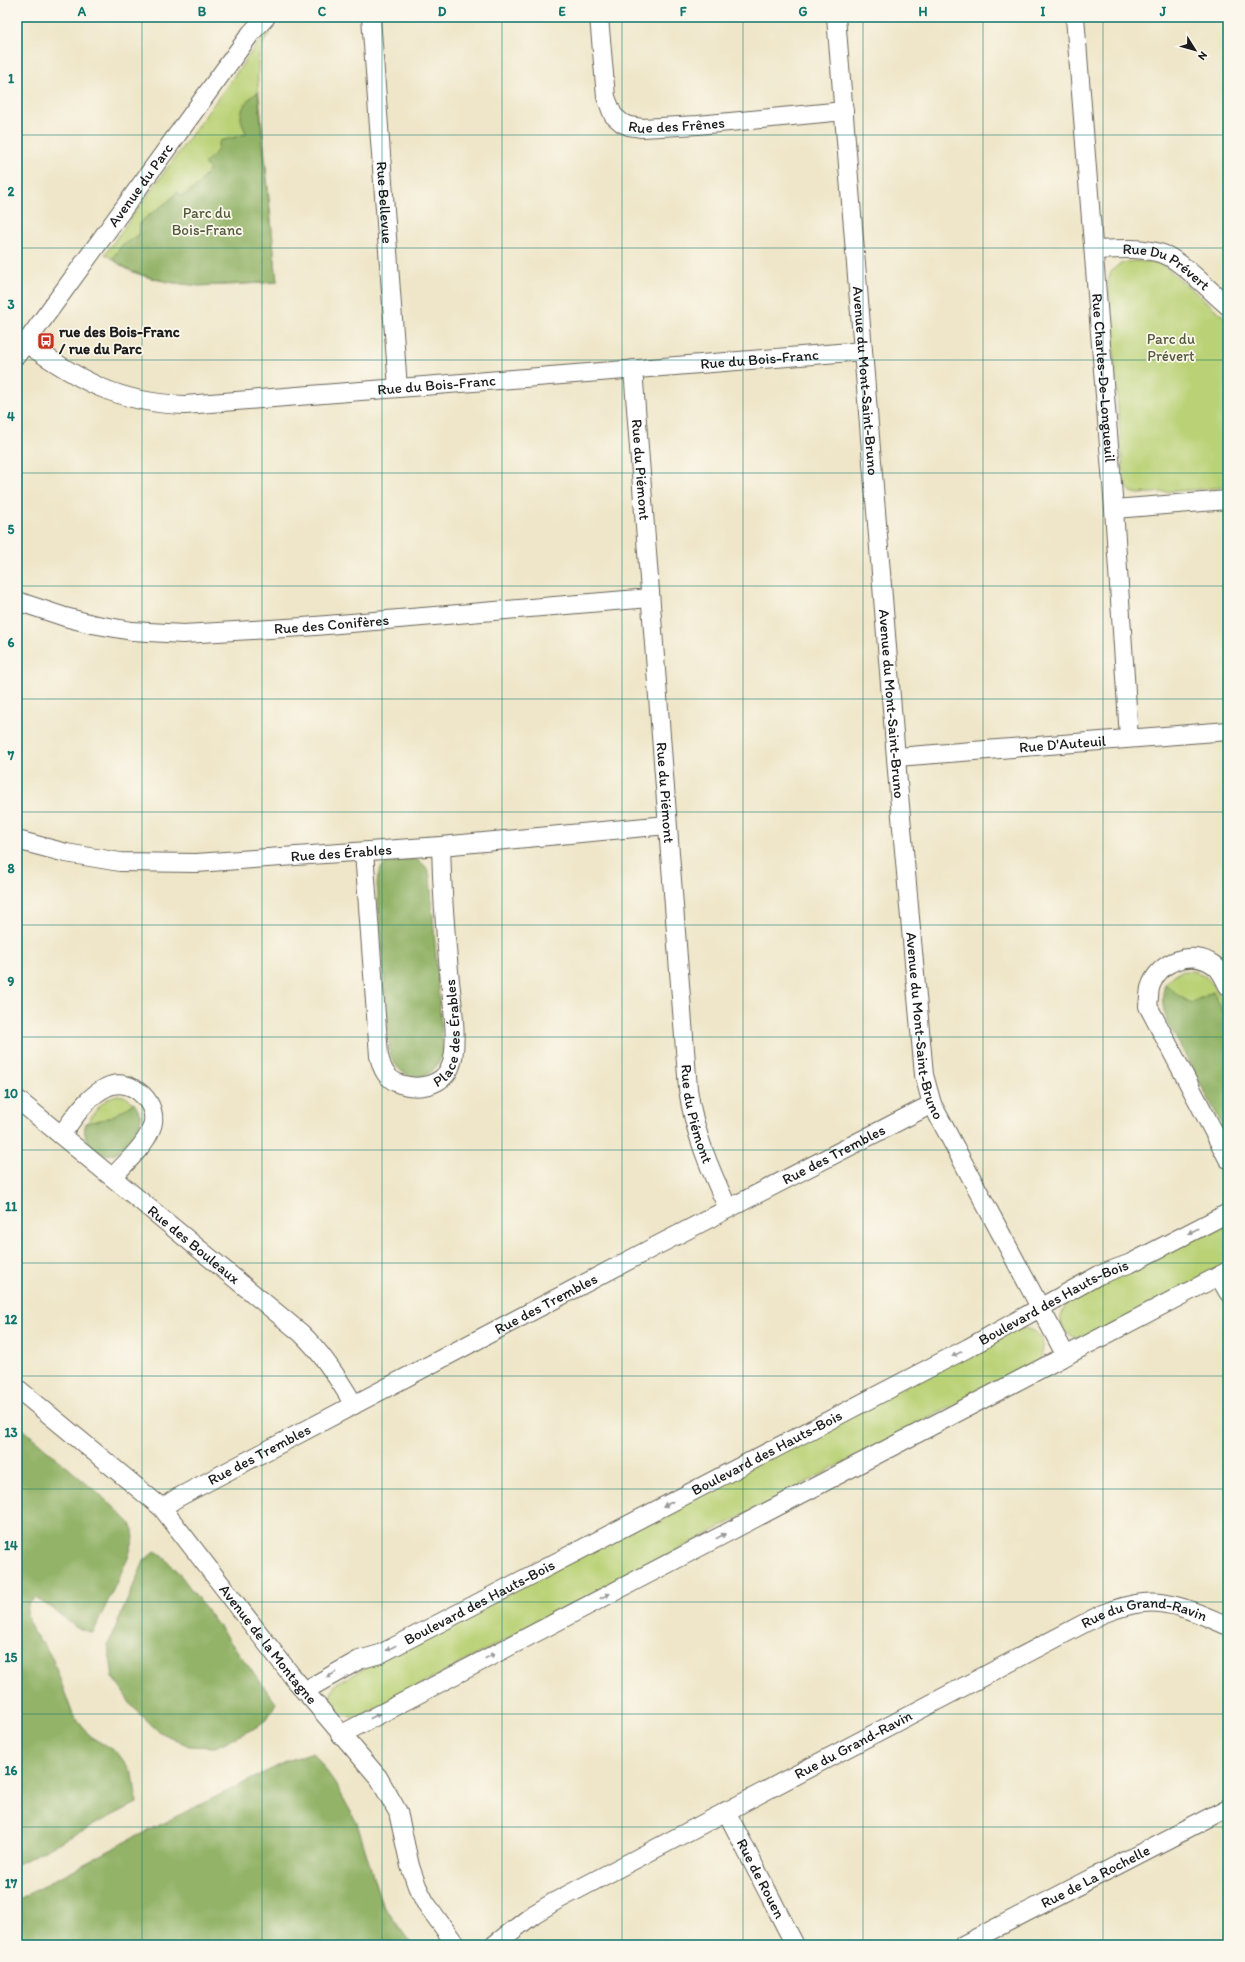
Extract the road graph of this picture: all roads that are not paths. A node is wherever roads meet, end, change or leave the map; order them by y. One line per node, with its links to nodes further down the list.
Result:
1 (266, 17): 9 (street, Avenue du Parc)
2 (371, 17): 12 (street, Rue Bellevue)
3 (599, 17): 6 (street, Rue des Frênes)
4 (836, 17): 6 (street, Avenue du Mont-Saint-Bruno)
5 (1075, 17): 7 (street, Rue Charles-De-Longueuil)
6 (844, 111): 10 (street, Avenue du Mont-Saint-Bruno)
7 (1094, 250): 8 (street, Rue Du Prévert); 14 (street, Rue Charles-De-Longueuil)
8 (1228, 306)
9 (21, 349): 12 (street, Rue du Bois-Franc)
10 (863, 352): 11 (street, Rue du Bois-Franc); 19 (street, Avenue du Mont-Saint-Bruno)
11 (632, 369): 12 (street, Rue du Bois-Franc); 15 (street, Rue du Piémont)
12 (398, 388)
13 (1228, 500): 14 (street)
14 (1114, 509): 18 (street, Rue Charles-De-Longueuil)
15 (650, 598): 16 (street, Rue des Conifères); 20 (street, Rue du Piémont)
16 (17, 601)
17 (1228, 731): 18 (street, Rue D'Auteuil)
18 (1129, 738): 19 (street, Rue D'Auteuil)
19 (896, 757): 26 (street, Avenue du Mont-Saint-Bruno)
20 (667, 825): 22 (street, Rue des Érables); 30 (street, Rue du Piémont)
21 (17, 840): 23 (street, Rue des Érables)
22 (441, 846): 23 (street, Rue des Érables); 23 (street, Place des Érables)
23 (364, 852)
24 (1228, 986): 28 (street)
25 (17, 1099): 27 (street, Rue des Bouleaux)
26 (932, 1104): 30 (street, Rue des Trembles); 34 (street, Avenue du Mont-Saint-Bruno)
27 (61, 1135): 29 (street, Rue des Bouleaux); 29 (street)
28 (1228, 1160)
29 (113, 1177): 37 (street, Rue des Bouleaux)
30 (728, 1208): 37 (street, Rue des Trembles)
31 (1228, 1213): 34 (street, Boulevard des Hauts-Bois, one-way to 34)
32 (1224, 1274): 33 (street); 35 (street)
33 (1228, 1292)
34 (1039, 1307): 35 (street, Avenue du Mont-Saint-Bruno); 40 (street, Boulevard des Hauts-Bois, one-way to 40)
35 (1066, 1356): 41 (street, one-way to 35)
36 (17, 1388): 38 (street, Avenue de la Montagne)
37 (354, 1405): 38 (street, Rue des Trembles)
38 (162, 1508): 40 (street, Avenue de la Montagne)
39 (1228, 1626): 43 (street, Rue du Grand-Ravin)
40 (304, 1691): 41 (street, Avenue de la Montagne)
41 (340, 1735): 44 (street, Avenue de la Montagne)
42 (1228, 1808): 47 (street, Rue de La Rochelle)
43 (726, 1811): 45 (street, Rue du Grand-Ravin); 46 (street, Rue de Rouen)
44 (456, 1945)
45 (494, 1945)
46 (796, 1945)
47 (963, 1945)

